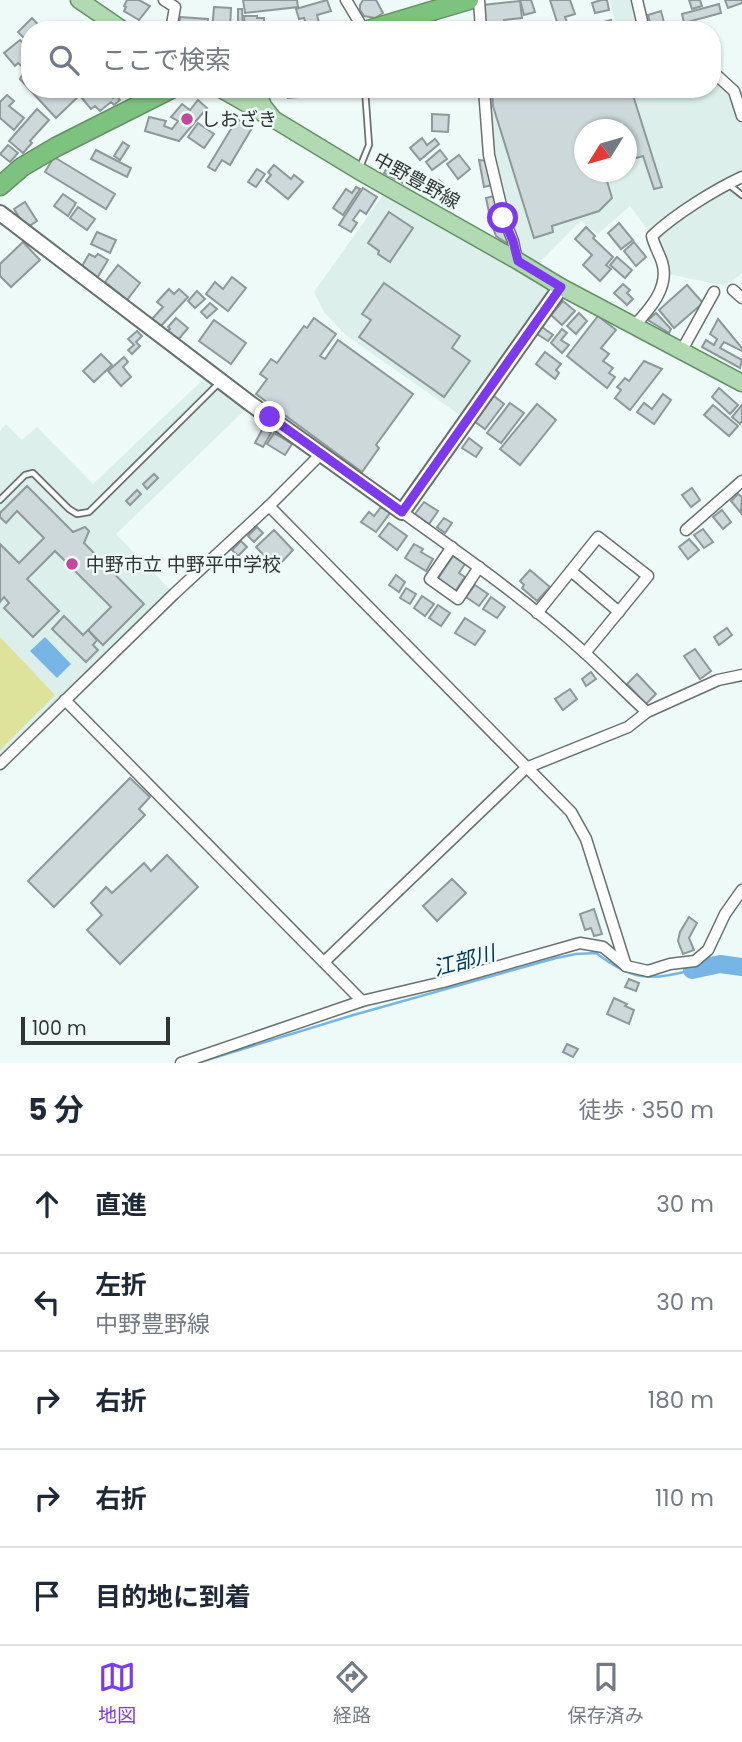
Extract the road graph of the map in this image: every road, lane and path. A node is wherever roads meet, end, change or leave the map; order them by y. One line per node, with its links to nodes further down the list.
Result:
1 (79, 0): 7 (main road)
2 (164, 0): 8 (street)
3 (346, 0): 9 (street)
4 (469, 0): 10 (highway)
5 (479, 0): 11 (street)
6 (637, 0): 12 (street)
7 (110, 21)
8 (173, 21)
9 (360, 21)
10 (397, 21)
11 (480, 21)
12 (642, 21)
13 (721, 78): 14 (street)
14 (738, 90): 20 (street)
15 (153, 98): 25 (highway)
16 (237, 98): 21 (main road, 中野豊野線)
17 (260, 98): 21 (main road)
18 (366, 98): 22 (lane)
19 (485, 98): 28 (street)
20 (742, 116)
21 (275, 120): 22 (main road, 中野豊野線)
22 (359, 171): 28 (main road, 中野豊野線)
23 (742, 177): 24 (street)
24 (728, 184): 26 (lane); 33 (street)
25 (0, 186)
26 (742, 195)
27 (0, 213): 35 (street)
28 (518, 261): 29 (main road, 中野豊野線)
29 (561, 287): 33 (main road, 中野豊野線); 41 (street)
30 (733, 290): 32 (street)
31 (714, 292): 34 (street)
32 (742, 298)
33 (634, 326): 34 (main road, 中野豊野線)
34 (682, 351): 36 (main road, 中野豊野線)
35 (221, 381): 37 (street); 39 (lane)
36 (742, 383)
37 (321, 454): 40 (street); 41 (street)
38 (742, 481): 42 (street)
39 (0, 500)
40 (269, 506): 50 (street); 53 (street)
41 (402, 512): 43 (street)
42 (686, 530)
43 (452, 547): 44 (street); 44 (street)
44 (479, 567): 47 (street)
45 (571, 571): 46 (street); 46 (street); 47 (street)
46 (619, 612): 48 (street)
47 (537, 613): 48 (street)
48 (584, 653): 51 (street)
49 (742, 675): 51 (street)
50 (65, 700): 52 (street); 55 (street)
51 (647, 712): 53 (street)
52 (0, 764)
53 (526, 768): 55 (street); 56 (street)
54 (742, 890): 56 (street)
55 (324, 962): 57 (street)
56 (626, 966): 57 (street)
57 (362, 1001): 58 (street)
58 (181, 1063)

